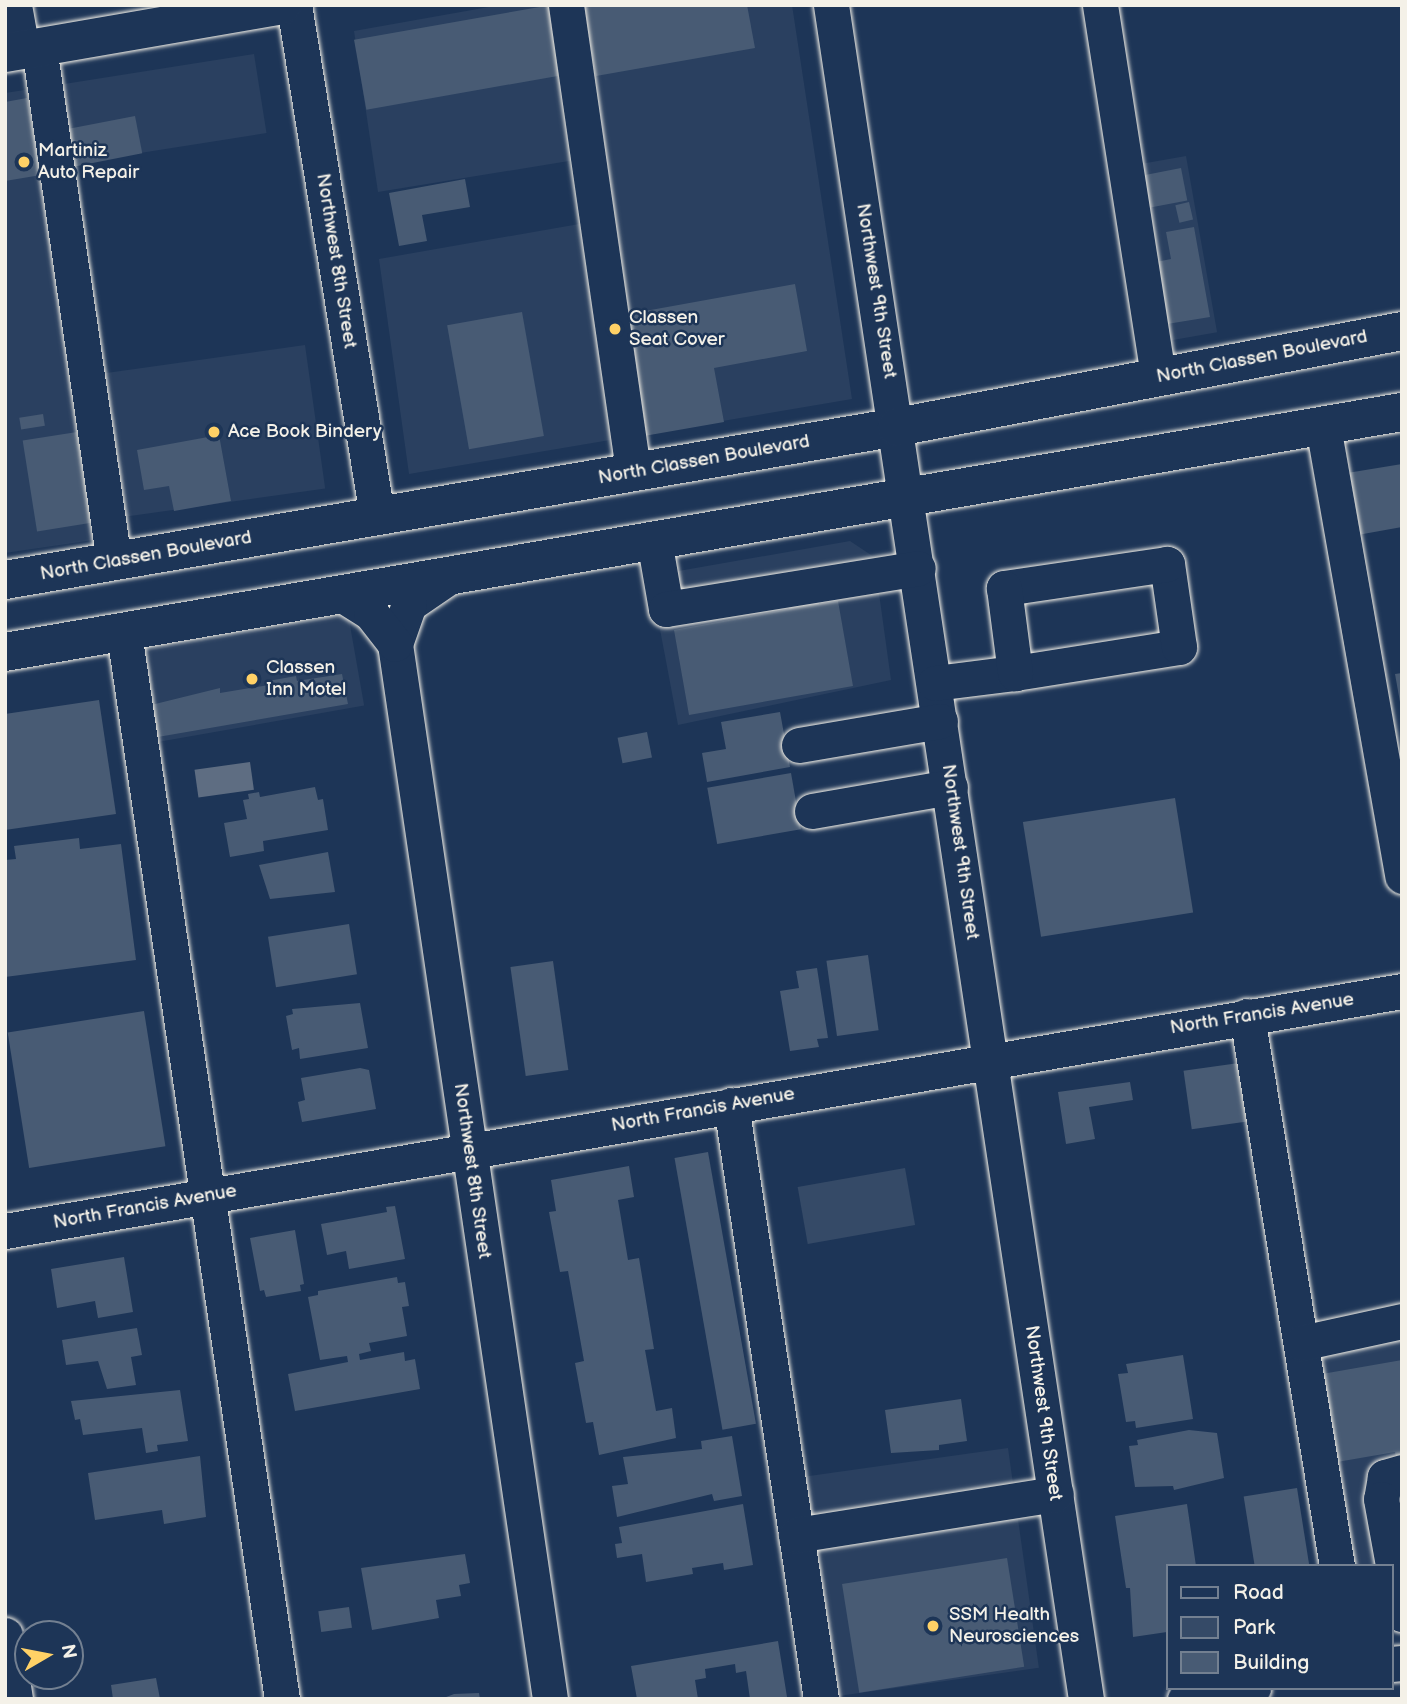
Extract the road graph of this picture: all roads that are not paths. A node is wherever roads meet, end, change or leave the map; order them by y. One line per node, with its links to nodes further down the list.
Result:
1 (14, 5): 6 (street)
2 (566, 5): 12 (street)
3 (831, 5): 11 (street, Northwest 9th Street)
4 (1100, 5): 8 (street)
5 (276, 6): 6 (main road); 14 (street, Northwest 8th Street)
6 (22, 50): 16 (street)
7 (1402, 331): 8 (main road, North Classen Boulevard)
8 (1158, 376): 11 (main road, North Classen Boulevard)
9 (1402, 412): 10 (main road)
10 (1323, 426): 13 (main road); 30 (street)
11 (897, 427): 12 (main road, North Classen Boulevard); 13 (street, Northwest 9th Street)
12 (633, 472): 14 (main road, North Classen Boulevard)
13 (907, 497): 15 (main road); 17 (street, Northwest 9th Street)
14 (377, 516): 16 (main road, North Classen Boulevard)
15 (654, 541): 17 (street); 18 (main road)
16 (114, 562): 19 (main road, North Classen Boulevard)
17 (918, 568): 25 (street, Northwest 9th Street)
18 (451, 576): 20 (main road); 22 (street, Northwest 8th Street)
19 (5, 580)
20 (341, 594): 21 (main road); 22 (street, Northwest 8th Street)
21 (124, 633): 23 (main road); 36 (street)
22 (395, 644): 35 (street, Northwest 8th Street)
23 (5, 652)
24 (1015, 673): 24 (street); 25 (street)
25 (935, 683): 26 (street, Northwest 9th Street)
26 (940, 721): 27 (street); 28 (street, Northwest 9th Street)
27 (799, 745)
28 (950, 787): 29 (street); 33 (street, Northwest 9th Street)
29 (812, 811)
30 (1402, 876)
31 (1402, 991): 32 (street, North Francis Avenue)
32 (1247, 1016): 33 (street, North Francis Avenue); 39 (street)
33 (991, 1059): 34 (street, North Francis Avenue); 41 (street, Northwest 9th Street)
34 (731, 1105): 35 (street, North Francis Avenue); 42 (street)
35 (469, 1151): 36 (street, North Francis Avenue); 51 (street, Northwest 8th Street)
36 (205, 1196): 37 (street, North Francis Avenue); 50 (street)
37 (5, 1230)
38 (1402, 1321): 39 (street)
39 (1301, 1343): 43 (street)
40 (1402, 1472): 44 (street)
41 (1056, 1494): 42 (street); 53 (street, Northwest 9th Street)
42 (796, 1535): 52 (street)
43 (1337, 1564)
44 (1393, 1564)
45 (1393, 1565): 46 (street)
46 (1402, 1614)
47 (5, 1635): 49 (street)
48 (1241, 1690): 54 (street)
49 (15, 1699)
50 (282, 1699)
51 (550, 1699)
52 (821, 1699)
53 (1086, 1699)
54 (1185, 1699)

